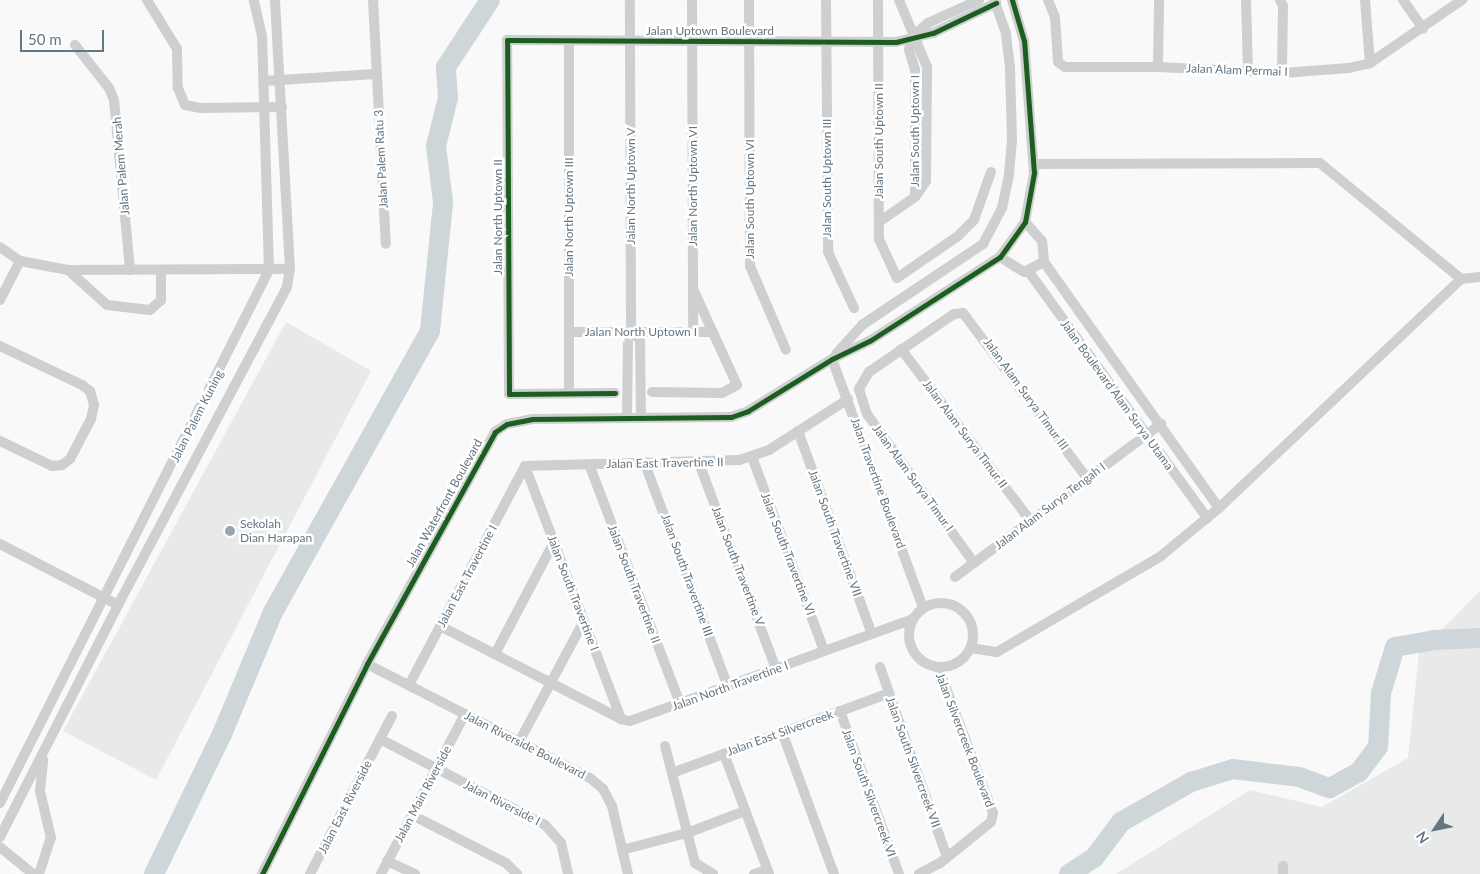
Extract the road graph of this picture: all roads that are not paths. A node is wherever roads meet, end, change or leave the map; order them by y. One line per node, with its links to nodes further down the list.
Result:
1 (147, 0): 39 (street)
2 (254, 0): 37 (street, Jalan Palem Kuning)
3 (275, 0): 36 (street, Jalan Palem Kuning)
4 (373, 0): 35 (street, Jalan Palem Ratu 3)
5 (630, 0): 25 (street, Jalan North Uptown V)
6 (692, 0): 26 (street, Jalan North Uptown VI)
7 (749, 0): 27 (street, Jalan South Uptown VI)
8 (826, 0): 28 (street, Jalan South Uptown III)
9 (878, 0): 29 (street, Jalan South Uptown II)
10 (899, 0): 22 (street, Jalan South Uptown I)
11 (979, 0): 22 (street)
12 (1012, 0): 40 (street)
13 (1048, 0): 32 (street, Jalan Alam Permai I)
14 (1160, 0): 32 (street)
15 (1246, 0): 33 (street)
16 (1280, 0): 34 (street)
17 (1365, 0): 31 (street)
18 (1404, 0): 21 (street)
19 (1462, 0): 21 (street, Jalan Alam Permai I)
20 (995, 2): 22 (street, Jalan Uptown Boulevard); 67 (street)
21 (1423, 29): 31 (street, Jalan Alam Permai I)
22 (912, 36): 29 (street, Jalan Uptown Boulevard); 42 (street, Jalan South Uptown I)
23 (507, 40): 24 (street, Jalan Uptown Boulevard); 69 (street, Jalan North Uptown II)
24 (569, 41): 25 (street, Jalan Uptown Boulevard); 60 (street, Jalan North Uptown III)
25 (630, 41): 26 (street, Jalan Uptown Boulevard); 61 (street, Jalan North Uptown V)
26 (692, 41): 27 (street, Jalan Uptown Boulevard); 57 (street, Jalan North Uptown VI)
27 (749, 41): 28 (street, Jalan Uptown Boulevard); 66 (street, Jalan South Uptown VI)
28 (826, 42): 29 (street, Jalan Uptown Boulevard); 59 (street, Jalan South Uptown III)
29 (878, 42): 42 (street, Jalan South Uptown II)
30 (75, 45): 51 (street, Jalan Palem Merah)
31 (1370, 63): 34 (street, Jalan Alam Permai I)
32 (1158, 67): 33 (street, Jalan Alam Permai I)
33 (1248, 70): 34 (street, Jalan Alam Permai I)
34 (1282, 73)
35 (376, 74): 36 (street); 44 (street, Jalan Palem Ratu 3)
36 (281, 79): 37 (street); 38 (street, Jalan Palem Kuning)
37 (264, 81): 39 (street, Jalan Palem Kuning)
38 (282, 106): 39 (street); 49 (street, Jalan Palem Kuning)
39 (264, 108): 53 (street, Jalan Palem Kuning)
40 (1034, 164): 43 (street); 56 (street)
41 (991, 172): 42 (street, Jalan South Uptown II)
42 (879, 222)
43 (1025, 222): 46 (street); 48 (street, Jalan Boulevard Alam Surya Utama)
44 (386, 244)
45 (0, 247): 47 (street)
46 (1000, 257): 54 (street, Jalan Boulevard Alam Surya Utama); 67 (street)
47 (20, 261): 50 (street); 58 (street)
48 (1044, 262): 54 (street); 74 (street, Jalan Boulevard Alam Surya Utama)
49 (290, 269): 53 (street); 92 (street, Jalan Palem Kuning)
50 (68, 270): 51 (street); 52 (street)
51 (130, 270): 52 (street)
52 (161, 270): 53 (street)
53 (270, 270): 91 (street, Jalan Palem Kuning)
54 (1029, 272): 76 (street, Jalan Boulevard Alam Surya Utama)
55 (1480, 277): 56 (street)
56 (1460, 279): 84 (street)
57 (693, 287): 62 (street, Jalan North Uptown VI); 63 (street)
58 (0, 300)
59 (854, 308)
60 (569, 332): 61 (street, Jalan North Uptown I); 69 (street, Jalan North Uptown III)
61 (631, 332): 62 (street, Jalan North Uptown I); 72 (street, Jalan North Uptown V); 73 (street)
62 (693, 332): 63 (street, Jalan North Uptown I)
63 (713, 332): 68 (street)
64 (0, 346): 77 (street)
65 (901, 349): 83 (street, Jalan Alam Surya Timur III); 86 (street, Jalan Alam Surya Timur II); 89 (street, Jalan Alam Surya Timur I)
66 (786, 350)
67 (832, 359): 71 (street, Jalan Travertine Boulevard); 73 (street, Jalan Waterfront Boulevard)
68 (652, 392)
69 (570, 393): 70 (street)
70 (615, 393)
71 (848, 399): 75 (street, Jalan East Travertine II); 93 (street, Jalan Travertine Boulevard)
72 (627, 418): 73 (street, Jalan Waterfront Boulevard); 101 (street, Jalan Waterfront Boulevard)
73 (641, 418)
74 (1160, 424): 76 (street, Jalan Alam Surya Tengah I); 84 (street, Jalan Boulevard Alam Surya Utama)
75 (798, 431): 78 (street, Jalan East Travertine II); 97 (street, Jalan South Travertine VII)
76 (1144, 434): 83 (street, Jalan Alam Surya Tengah I); 85 (street, Jalan Boulevard Alam Surya Utama)
77 (0, 442)
78 (752, 457): 79 (street, Jalan East Travertine II); 99 (street, Jalan South Travertine VI)
79 (699, 463): 81 (street, Jalan East Travertine II); 104 (street, Jalan South Travertine V)
80 (589, 464): 81 (street, Jalan East Travertine II); 82 (street, Jalan East Travertine II); 109 (street, Jalan South Travertine II)
81 (645, 464): 107 (street, Jalan South Travertine III)
82 (525, 466): 87 (street, Jalan South Travertine I); 96 (street, Jalan East Travertine I)
83 (1087, 478): 86 (street, Jalan Alam Surya Tengah I)
84 (1219, 508): 85 (street)
85 (1207, 518): 98 (street)
86 (1029, 520): 89 (street, Jalan Alam Surya Tengah I)
87 (554, 542): 95 (street, Jalan South Travertine I); 100 (street)
88 (0, 544): 91 (street)
89 (974, 563): 90 (street, Jalan Alam Surya Tengah I)
90 (955, 577)
91 (102, 598): 92 (street); 122 (street, Jalan Palem Kuning)
92 (118, 605): 118 (street, Jalan Palem Kuning)
93 (923, 608): 94 (street); 98 (street)
94 (913, 619): 97 (street, Jalan North Travertine I); 103 (street)
95 (584, 621): 105 (street); 113 (street, Jalan South Travertine I)
96 (440, 626): 100 (street); 106 (street, Jalan East Travertine I)
97 (872, 634): 99 (street, Jalan North Travertine I)
98 (971, 648): 103 (street)
99 (824, 651): 104 (street, Jalan North Travertine I)
100 (495, 654): 105 (street)
101 (367, 664): 106 (street, Jalan Riverside Boulevard); 134 (street, Jalan Waterfront Boulevard)
102 (880, 667): 108 (street, Jalan South Silvercreek VII)
103 (938, 667): 129 (street, Jalan Silvercreek Boulevard)
104 (776, 669): 107 (street, Jalan North Travertine I)
105 (550, 683): 113 (street); 116 (street)
106 (409, 686): 111 (street, Jalan Riverside Boulevard)
107 (728, 686): 109 (street, Jalan North Travertine I)
108 (889, 693): 110 (street, Jalan East Silvercreek); 129 (street, Jalan South Silvercreek VII)
109 (680, 704): 113 (street, Jalan North Travertine I)
110 (840, 711): 114 (street, Jalan East Silvercreek); 144 (street, Jalan South Silvercreek VI)
111 (465, 714): 116 (street, Jalan Riverside Boulevard); 120 (street, Jalan Main Riverside)
112 (392, 716): 115 (street, Jalan East Riverside)
113 (621, 719)
114 (782, 732): 119 (street, Jalan East Silvercreek); 143 (street)
115 (380, 740): 120 (street); 135 (street, Jalan East Riverside)
116 (519, 742): 128 (street, Jalan Riverside Boulevard)
117 (665, 746): 121 (street)
118 (44, 754): 126 (street, Jalan Palem Kuning); 133 (street, Jalan Palem Kuning)
119 (724, 754): 121 (street, Jalan East Silvercreek); 123 (street)
120 (436, 769): 124 (street, Jalan Main Riverside); 139 (street, Jalan Riverside I)
121 (672, 773): 125 (street)
122 (0, 803)
123 (746, 811): 125 (street); 131 (street)
124 (412, 814): 130 (street, Jalan Main Riverside); 138 (street)
125 (687, 833): 128 (street); 141 (street)
126 (0, 837)
127 (0, 847): 132 (street)
128 (622, 850): 140 (street, Jalan Riverside Boulevard)
129 (947, 857): 145 (street)
130 (387, 861): 136 (street, Jalan Main Riverside); 137 (street)
131 (768, 872): 142 (street)
132 (33, 874)
133 (38, 874)
134 (262, 874)
135 (310, 874)
136 (381, 874)
137 (415, 874)
138 (517, 874)
139 (568, 874)
140 (628, 874)
141 (713, 874)
142 (754, 874)
143 (834, 874)
144 (899, 874)
145 (919, 874)

